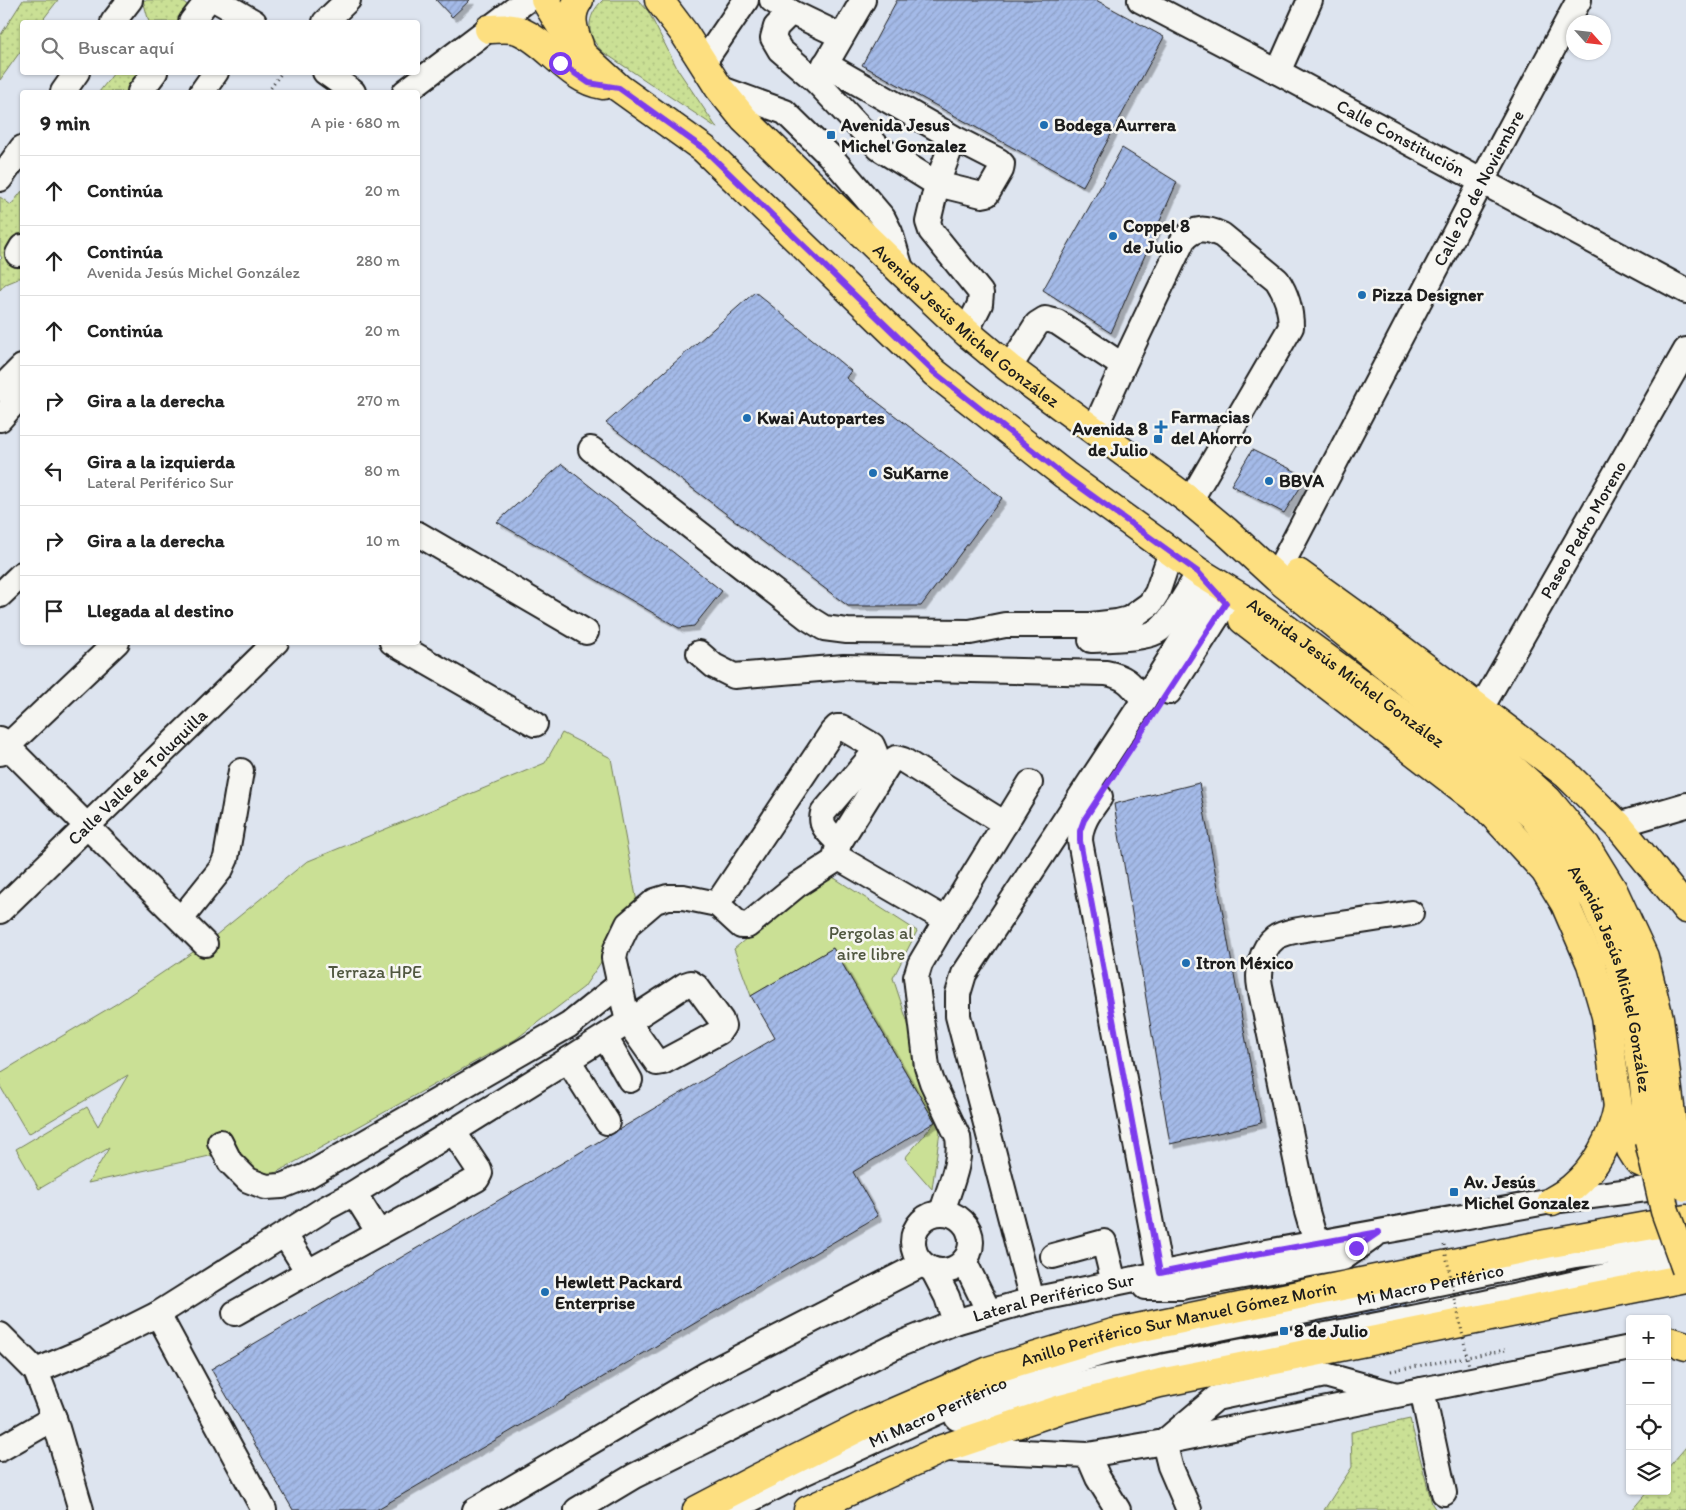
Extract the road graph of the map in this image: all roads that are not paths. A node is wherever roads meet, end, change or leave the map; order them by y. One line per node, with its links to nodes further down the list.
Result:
1 (130, 0): 15 (street)
2 (348, 0): 18 (street)
3 (527, 0): 19 (street)
4 (545, 0): 22 (main road, Avenida Jesús Michel González)
5 (579, 0): 22 (main road)
6 (659, 0): 20 (main road, Avenida Jesús Michel González)
7 (685, 0): 20 (main road)
8 (746, 0): 23 (street)
9 (863, 0): 21 (street)
10 (1140, 0): 24 (street, Calle Constitución)
11 (1310, 0): 24 (street)
12 (1579, 0): 39 (street, Calle 20 de Noviembre)
13 (220, 1): 16 (street); 17 (street)
14 (782, 6): 21 (street); 25 (street)
15 (115, 20)
16 (194, 20)
17 (250, 20)
18 (327, 20)
19 (489, 29): 30 (main road); 35 (street)
20 (684, 33): 23 (main road, Avenida Jesús Michel González)
21 (841, 36): 25 (street)
22 (584, 56): 30 (main road, Avenida Jesús Michel González)
23 (703, 63): 42 (main road, Avenida Jesús Michel González)
24 (1278, 72): 39 (street, Calle Constitución)
25 (820, 73): 36 (street); 40 (street)
26 (75, 75): 31 (street)
27 (153, 75): 32 (street)
28 (214, 75): 33 (street)
29 (329, 75): 34 (street)
30 (619, 88): 55 (main road, Avenida Jesús Michel González)
31 (64, 90)
32 (142, 90)
33 (203, 90)
34 (350, 90)
35 (408, 90)
36 (954, 138): 40 (street); 40 (street)
37 (20, 151): 38 (street)
38 (0, 179)
39 (1482, 181): 41 (street, Calle Constitución); 56 (street, Calle 20 de Noviembre)
40 (937, 184): 42 (street)
41 (1686, 291)
42 (966, 332): 45 (main road, Avenida Jesús Michel González)
43 (1686, 350): 67 (street, Paseo Pedro Moreno)
44 (1123, 366): 45 (street); 50 (street); 52 (street)
45 (1009, 368): 50 (main road, Avenida Jesús Michel González)
46 (20, 369): 47 (street)
47 (0, 389)
48 (20, 396): 49 (street)
49 (0, 419)
50 (1094, 430): 52 (main road, Avenida Jesús Michel González)
51 (591, 449): 61 (street)
52 (1190, 501): 53 (main road, Avenida Jesús Michel González)
53 (1226, 531): 56 (main road); 92 (main road, Avenida Jesús Michel González)
54 (420, 535): 60 (street)
55 (1171, 552): 58 (main road, Avenida Jesús Michel González); 61 (street)
56 (1283, 562): 67 (main road)
57 (20, 576): 59 (street)
58 (1213, 588): 61 (street); 66 (street); 88 (main road); 92 (main road, Avenida Jesús Michel González); 111 (street)
59 (0, 595)
60 (586, 632)
61 (970, 632)
62 (114, 645): 69 (street)
63 (273, 645): 75 (street, Calle Valle de Toluquilla)
64 (397, 645): 68 (street)
65 (698, 653): 66 (street)
66 (1144, 700): 114 (street)
67 (1480, 710): 74 (main road)
68 (535, 724)
69 (2, 746): 75 (street)
70 (241, 771): 81 (street)
71 (1030, 783): 73 (street)
72 (1686, 805): 74 (street)
73 (1005, 824): 76 (street); 82 (street)
74 (1618, 825): 78 (main road)
75 (87, 826): 79 (street, Calle Valle de Toluquilla); 81 (street)
76 (839, 850): 77 (street); 77 (street); 82 (street)
77 (717, 904): 84 (street)
78 (1686, 909)
79 (0, 911)
80 (1411, 913): 104 (street)
81 (180, 919): 83 (street)
82 (946, 920): 98 (street)
83 (206, 944)
84 (620, 984): 85 (street); 93 (street)
85 (605, 1036): 86 (street); 87 (street)
86 (568, 1060): 89 (street); 90 (street)
87 (630, 1080)
88 (1618, 1107): 92 (main road); 96 (main road)
89 (607, 1122)
90 (454, 1131): 95 (street); 101 (street)
91 (220, 1142): 93 (street)
92 (1670, 1148): 94 (main road, Avenida Jesús Michel González, bridge); 109 (main road, Avenida Jesús Michel González, bridge)
93 (308, 1176): 97 (street)
94 (1686, 1186): 96 (street, Lateral Periférico Sur)
95 (354, 1193): 97 (street); 101 (street)
96 (1552, 1201): 100 (street, Lateral Periférico Sur)
97 (326, 1208): 102 (street)
98 (942, 1212): 107 (street); 108 (street)
99 (1686, 1219): 139 (main road, Anillo Periférico Sur Manuel Gómez Morín)
100 (1379, 1232): 104 (street, Lateral Periférico Sur); 113 (street)
101 (379, 1233): 110 (street)
102 (285, 1235): 110 (street); 117 (street)
103 (1686, 1239): 140 (street, Mi Macro Periférico)
104 (1316, 1243): 111 (street, Lateral Periférico Sur)
105 (1053, 1256): 113 (street)
106 (1686, 1256): 141 (street, Mi Macro Periférico)
107 (964, 1262): 108 (street); 115 (street)
108 (928, 1267): 118 (street); 137 (street)
109 (1686, 1269)
110 (308, 1272): 116 (street)
111 (1160, 1273): 113 (street, Lateral Periférico Sur)
112 (1686, 1278): 131 (main road)
113 (1103, 1285): 114 (street, Lateral Periférico Sur)
114 (1032, 1300): 115 (street, Lateral Periférico Sur)
115 (989, 1312): 118 (street, Lateral Periférico Sur)
116 (235, 1313)
117 (158, 1314): 125 (street); 136 (street)
118 (955, 1322): 138 (street, Lateral Periférico Sur)
119 (0, 1335): 125 (street)
120 (1686, 1336): 121 (street)
121 (1671, 1339)
122 (1671, 1341): 123 (main road)
123 (1686, 1346)
124 (1626, 1349): 126 (street)
125 (36, 1370): 128 (street)
126 (1422, 1390): 127 (street); 133 (street)
127 (1397, 1395): 129 (street); 129 (street)
128 (54, 1418): 130 (street); 135 (street)
129 (1164, 1442): 132 (street); 143 (street)
130 (0, 1449)
131 (942, 1449): 132 (street); 134 (main road)
132 (1088, 1455): 142 (street)
133 (1444, 1493)
134 (815, 1508)
135 (81, 1510)
136 (264, 1510)
137 (475, 1510)
138 (578, 1510)
139 (697, 1510)
140 (730, 1510)
141 (750, 1510)
142 (1118, 1510)
143 (1189, 1510)

